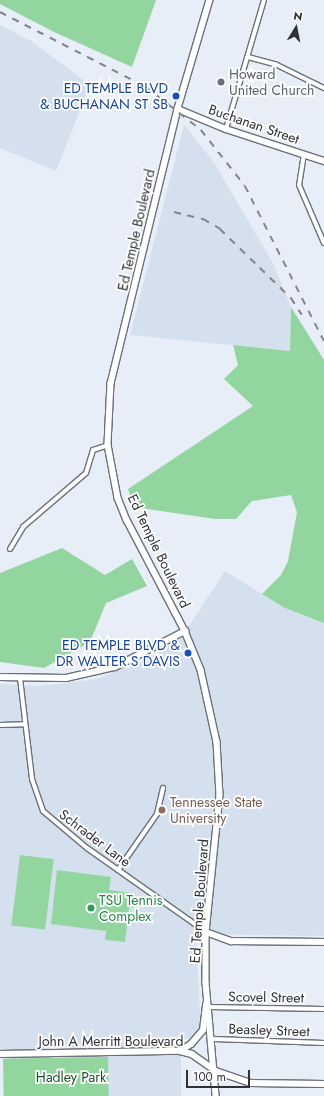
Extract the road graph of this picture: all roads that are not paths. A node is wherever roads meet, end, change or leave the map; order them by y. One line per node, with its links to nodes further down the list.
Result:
1 (210, 0): 5 (main road, Ed Temple Boulevard)
2 (264, 0): 3 (street)
3 (248, 57): 4 (street); 6 (street)
4 (324, 88)
5 (178, 109): 6 (main road, Buchanan Street); 10 (main road, Ed Temple Boulevard)
6 (226, 129): 7 (main road, Buchanan Street)
7 (304, 154): 8 (main road, Buchanan Street); 9 (street)
8 (324, 161)
9 (324, 243)
10 (108, 445): 11 (street); 12 (main road, Ed Temple Boulevard)
11 (10, 549)
12 (185, 631): 14 (main road); 19 (main road, Ed Temple Boulevard)
13 (0, 677): 14 (main road)
14 (20, 678): 15 (street, Schrader Lane)
15 (25, 724): 16 (street); 18 (street, Schrader Lane)
16 (0, 725)
17 (163, 788): 18 (street)
18 (118, 870): 19 (street, Schrader Lane)
19 (206, 932): 20 (main road); 21 (main road, Ed Temple Boulevard)
20 (324, 942)
21 (206, 983): 22 (main road, Ed Temple Boulevard); 26 (main road)
22 (209, 1008): 23 (street, Scovel Street); 24 (main road, Ed Temple Boulevard)
23 (324, 1009)
24 (214, 1039): 25 (street, Beasley Street); 28 (main road, Ed Temple Boulevard)
25 (324, 1043)
26 (180, 1051): 27 (main road, John A Merritt Boulevard); 28 (main road, John A Merritt Boulevard)
27 (0, 1054)
28 (216, 1071): 29 (main road, John A Merritt Boulevard); 30 (main road, Ed Temple Boulevard)
29 (324, 1084)
30 (216, 1096)

